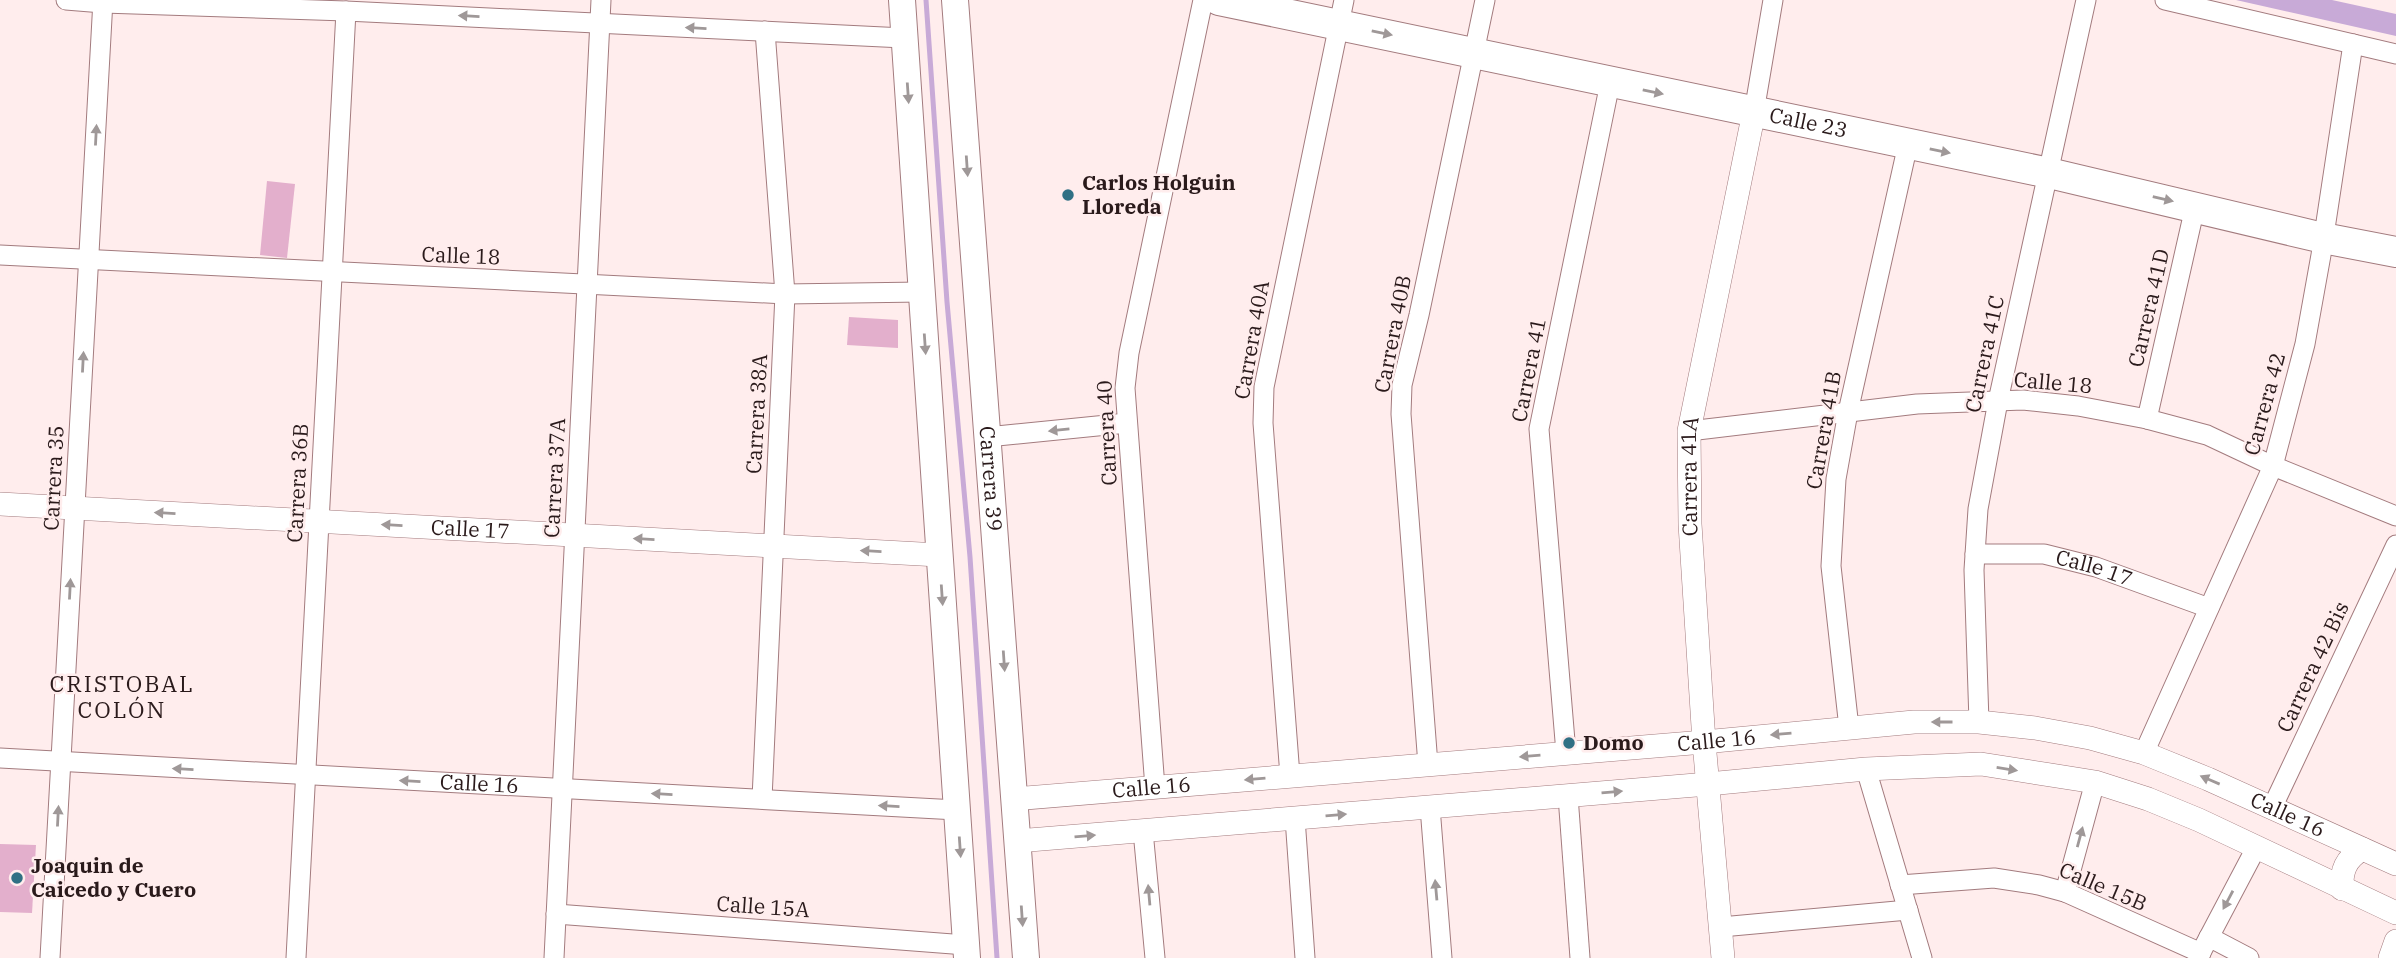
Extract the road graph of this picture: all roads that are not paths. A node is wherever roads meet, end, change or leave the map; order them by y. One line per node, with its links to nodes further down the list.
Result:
1 (66, 0): 11 (street)
2 (601, 0): 14 (street, Carrera 37A)
3 (902, 0): 16 (main road)
4 (956, 0): 38 (main road, Carrera 39, one-way to 38)
5 (1203, 0): 36 (street, Carrera 40)
6 (1219, 0): 13 (main road, Calle 23)
7 (1485, 0): 18 (street, Carrera 40B)
8 (1773, 0): 21 (street, Carrera 41A)
9 (2086, 0): 23 (street, Carrera 41C)
10 (2165, 0): 17 (street)
11 (103, 2): 12 (street); 28 (street, Carrera 35, one-way to 11)
12 (346, 11): 14 (street, one-way to 12); 29 (street, Carrera 36B)
13 (1341, 12): 18 (main road, Calle 23, one-way to 18); 60 (street, Carrera 40A)
14 (600, 22): 15 (street, one-way to 14); 30 (street, Carrera 37A)
15 (765, 31): 16 (street); 32 (street, Carrera 38A)
16 (904, 38): 31 (main road, one-way to 31)
17 (2353, 44): 19 (street); 25 (street, Carrera 42)
18 (1475, 52): 20 (main road, Calle 23); 57 (street, Carrera 40B)
19 (2396, 54)
20 (1610, 83): 21 (main road, Calle 23, one-way to 21); 54 (street, Carrera 41)
21 (1754, 112): 22 (main road, Calle 23); 37 (street, Carrera 41A)
22 (1908, 144): 23 (main road, Calle 23, one-way to 23); 34 (street, Carrera 41B)
23 (2049, 173): 24 (main road, Calle 23, one-way to 24); 33 (street, Carrera 41C)
24 (2195, 207): 25 (main road, Calle 23); 35 (street, Carrera 41D)
25 (2323, 238): 26 (main road, Calle 23); 39 (street, Carrera 42)
26 (2396, 252)
27 (0, 255): 28 (street, Calle 18)
28 (89, 260): 29 (street, Calle 18); 41 (street, Carrera 35, one-way to 28)
29 (332, 273): 30 (street, Calle 18); 43 (street, Carrera 36B)
30 (587, 284): 32 (street, Calle 18); 44 (street, Carrera 37A)
31 (921, 292): 32 (street, Calle 18); 48 (main road, one-way to 48)
32 (785, 294): 46 (street, Carrera 38A)
33 (1998, 401): 34 (street, Calle 18); 35 (street, Calle 18); 47 (street, Carrera 41C)
34 (1848, 412): 37 (street, Calle 18); 51 (street, Carrera 41B)
35 (2147, 419): 39 (street, Calle 18)
36 (1127, 423): 38 (street, one-way to 38); 63 (street, Carrera 40)
37 (1689, 431): 52 (street, Carrera 41A)
38 (987, 437): 67 (main road, Carrera 39, one-way to 67)
39 (2273, 466): 42 (street, Calle 18); 49 (street, Carrera 42)
40 (0, 504): 41 (street, Calle 17)
41 (75, 508): 43 (street, Calle 17, one-way to 41); 56 (street, Carrera 35, one-way to 41)
42 (2396, 516)
43 (319, 522): 44 (street, Calle 17, one-way to 43); 59 (street, Carrera 36B)
44 (575, 535): 46 (street, Calle 17, one-way to 44); 64 (street, Carrera 37A)
45 (2396, 545): 69 (street, Carrera 42 Bis)
46 (774, 546): 48 (street, Calle 17, one-way to 46); 66 (street, Carrera 38A)
47 (1975, 554): 49 (street, Calle 17); 50 (street, Carrera 41C)
48 (939, 555): 70 (main road, one-way to 70)
49 (2209, 608): 53 (street, Carrera 42)
50 (1979, 722): 51 (street, Calle 16, one-way to 51); 53 (street, Calle 16)
51 (1849, 728): 52 (street, Calle 16, one-way to 52)
52 (1704, 742): 54 (street, Calle 16); 62 (street, Carrera 41A)
53 (2144, 753): 69 (street, Calle 16, one-way to 53)
54 (1566, 754): 57 (street, Calle 16, one-way to 57)
55 (0, 758): 56 (street, Calle 16)
56 (61, 762): 59 (street, Calle 16, one-way to 56); 89 (street, Carrera 35, one-way to 56)
57 (1428, 765): 60 (street, Calle 16)
58 (1866, 769): 61 (street, Calle 16, one-way to 61); 62 (street, Calle 16); 79 (street)
59 (305, 775): 64 (street, Calle 16, one-way to 59); 90 (street, Carrera 36B)
60 (1290, 776): 63 (street, Calle 16, one-way to 63)
61 (2095, 782): 75 (street, Calle 16); 81 (street, one-way to 61)
62 (1708, 785): 65 (street, Calle 16, one-way to 62); 85 (street, Carrera 41A)
63 (1155, 788): 67 (street, Calle 16)
64 (562, 789): 66 (street, Calle 16, one-way to 64); 84 (street, Carrera 37A)
65 (1568, 796): 68 (street, Calle 16); 96 (street)
66 (762, 799): 70 (street, Calle 16, one-way to 66)
67 (1014, 799): 74 (main road, Carrera 39)
68 (1430, 807): 71 (street, Calle 16, one-way to 68); 95 (street, one-way to 68)
69 (2272, 808): 73 (street, Calle 16)
70 (957, 810): 88 (main road, one-way to 88)
71 (1295, 818): 72 (street, Calle 16); 94 (street)
72 (1143, 831): 74 (street, Calle 16, one-way to 72); 93 (street, one-way to 72)
73 (2336, 837): 76 (street, Calle 16); 78 (street)
74 (1017, 841): 92 (main road, Carrera 39, one-way to 92)
75 (2256, 848): 78 (street, Calle 16); 87 (street, one-way to 87)
76 (2362, 849): 77 (street, Calle 16); 80 (street)
77 (2396, 864)
78 (2318, 877): 80 (street, Calle 16)
79 (1900, 885): 81 (street, Calle 15B); 82 (street)
80 (2343, 889): 83 (street, Calle 16)
81 (2065, 892): 87 (street, Calle 15B)
82 (1908, 910): 85 (street); 98 (street)
83 (2396, 913)
84 (556, 914): 88 (street, Calle 15A); 91 (street, Carrera 37A)
85 (1720, 926): 97 (street, Carrera 41A)
86 (2396, 941): 100 (street)
87 (2203, 949): 99 (street, Calle 15B)
88 (966, 952)
89 (50, 958)
90 (296, 958)
91 (554, 958)
92 (1026, 958)
93 (1155, 958)
94 (1305, 958)
95 (1442, 958)
96 (1580, 958)
97 (1723, 958)
98 (1922, 958)
99 (2249, 958)
100 (2390, 958)

